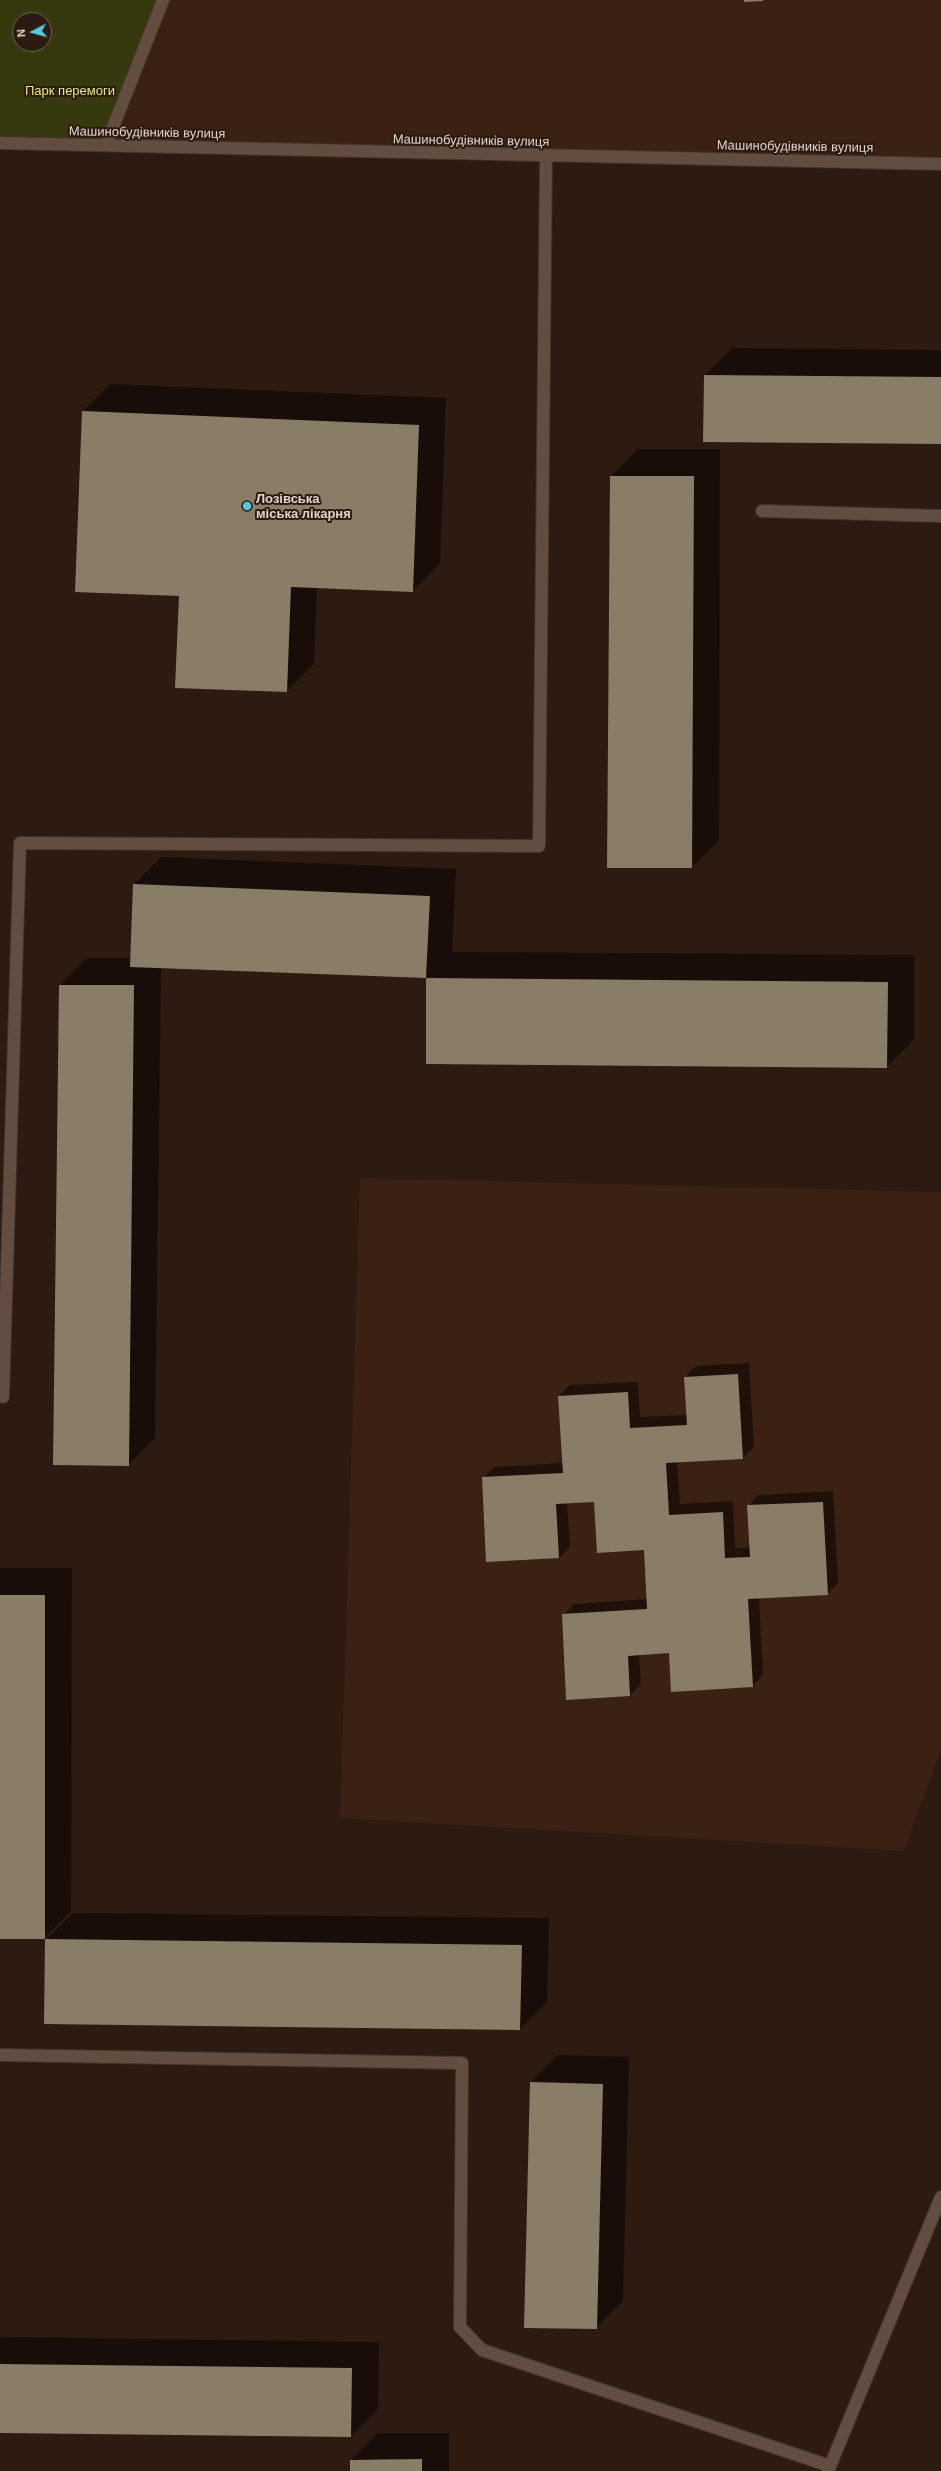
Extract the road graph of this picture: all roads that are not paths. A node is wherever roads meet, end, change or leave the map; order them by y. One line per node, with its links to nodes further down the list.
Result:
1 (163, 0): 3 (street)
2 (0, 143): 3 (street, Машинобудівників вулиця)
3 (106, 146): 4 (street, Машинобудівників вулиця)
4 (546, 157): 5 (street, Машинобудівників вулиця); 8 (street)
5 (941, 164)
6 (762, 511): 7 (street)
7 (941, 516)
8 (4, 1397)
9 (0, 2055): 11 (street)
10 (941, 2197): 11 (street)
11 (829, 2469)

